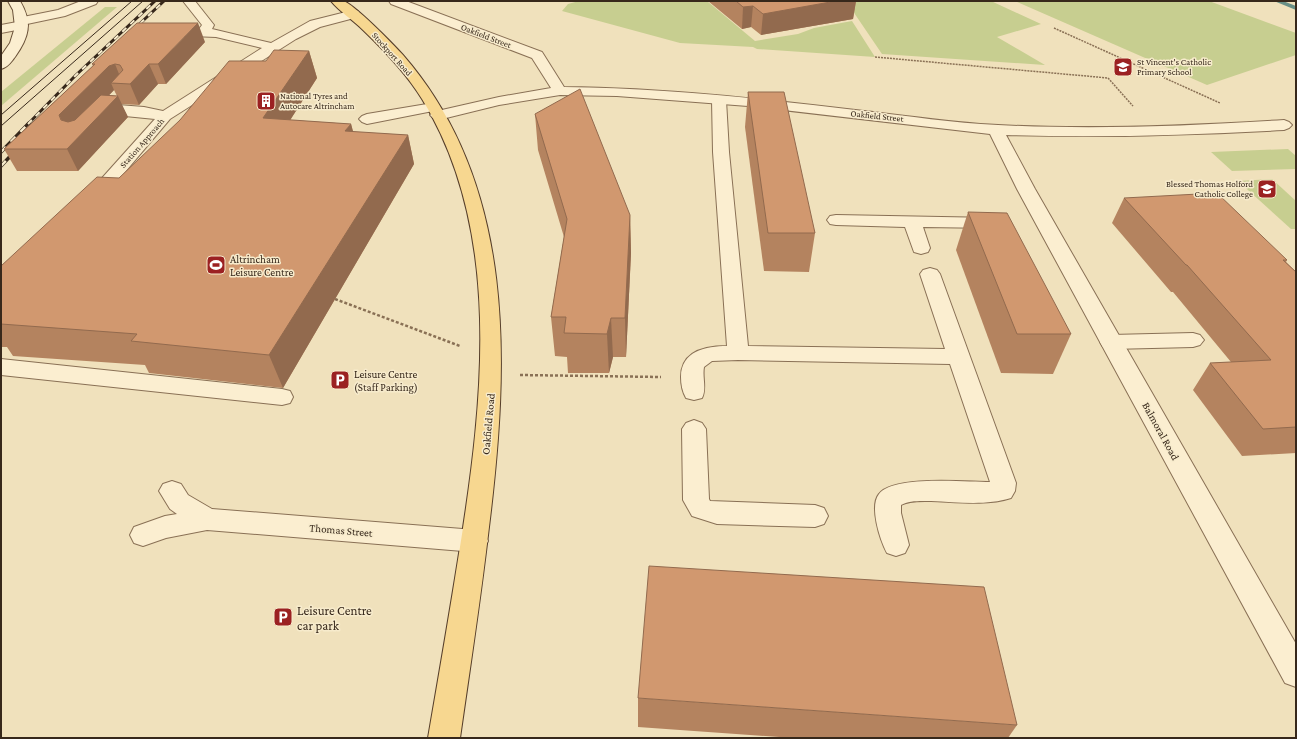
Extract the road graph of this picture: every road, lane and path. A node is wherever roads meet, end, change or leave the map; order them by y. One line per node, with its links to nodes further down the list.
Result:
1 (14, 1): 7 (street)
2 (92, 1): 7 (street)
3 (189, 1): 11 (street)
4 (337, 1): 6 (main road, Stockport Road)
5 (395, 1): 15 (street, Oakfield Street)
6 (354, 14): 12 (street, Station Approach); 20 (main road, Stockport Road)
7 (22, 23): 9 (street); 14 (street)
8 (1054, 28): 18 (path)
9 (1, 29)
10 (162, 32): 11 (street)
11 (204, 32): 12 (street)
12 (273, 47): 21 (street, Station Approach)
13 (875, 57): 26 (path)
14 (5, 60)
15 (560, 91): 17 (street, Oakfield Street); 20 (street, Oakfield Street)
16 (119, 95): 19 (street)
17 (719, 100): 25 (street, Oakfield Street); 36 (street)
18 (1224, 104)
19 (105, 109): 21 (street); 23 (street)
20 (436, 111): 22 (street, Oakfield Street); 38 (main road, Oakfield Road)
21 (165, 116): 27 (street, Station Approach)
22 (367, 119)
23 (94, 120)
24 (1284, 125): 26 (street, Oakfield Street)
25 (996, 130): 26 (street, Oakfield Street); 35 (street, Balmoral Road)
26 (1156, 130)
27 (78, 214)
28 (836, 220): 29 (street)
29 (912, 221): 30 (street); 31 (street)
30 (1005, 223)
31 (921, 248)
32 (930, 274): 37 (street)
33 (335, 299): 38 (path)
34 (1193, 340): 35 (street)
35 (1111, 342): 50 (street, Balmoral Road)
36 (738, 353): 37 (street); 41 (street)
37 (958, 356): 49 (street)
38 (492, 358): 48 (main road, Oakfield Road)
39 (1, 367): 42 (street)
40 (528, 375): 41 (path)
41 (693, 385)
42 (282, 397)
43 (694, 429): 45 (street)
44 (172, 491): 46 (street, Thomas Street)
45 (815, 516)
46 (208, 518): 47 (street, Thomas Street); 48 (street, Thomas Street)
47 (142, 534)
48 (475, 541): 51 (main road, Oakfield Road)
49 (896, 545)
50 (1296, 673)
51 (444, 738)

